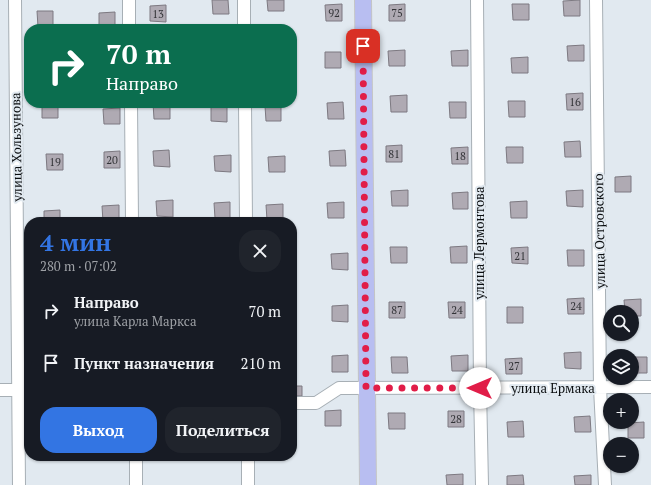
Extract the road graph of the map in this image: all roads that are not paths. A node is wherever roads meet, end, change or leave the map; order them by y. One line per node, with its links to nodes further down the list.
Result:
1 (15, 0): 18 (street, улица Хользунова)
2 (129, 0): 7 (street)
3 (244, 0): 8 (street)
4 (363, 0): 14 (main road)
5 (477, 0): 15 (street, улица Лермонтова)
6 (596, 0): 16 (street, улица Островского)
7 (129, 24)
8 (244, 24)
9 (131, 108): 11 (street)
10 (244, 108): 12 (street)
11 (132, 217)
12 (246, 217)
13 (651, 387): 16 (street, улица Ермака)
14 (366, 388): 15 (street, улица Ермака); 19 (street, улица Ермака); 25 (main road)
15 (480, 388): 16 (street, улица Ермака); 26 (street, улица Лермонтова)
16 (600, 388): 27 (street, улица Островского)
17 (0, 390): 18 (street)
18 (24, 390): 22 (street, улица Хользунова)
19 (297, 403)
20 (136, 461): 23 (street)
21 (248, 461): 24 (street)
22 (19, 485)
23 (136, 485)
24 (248, 485)
25 (368, 485)
26 (482, 485)
27 (605, 485)

